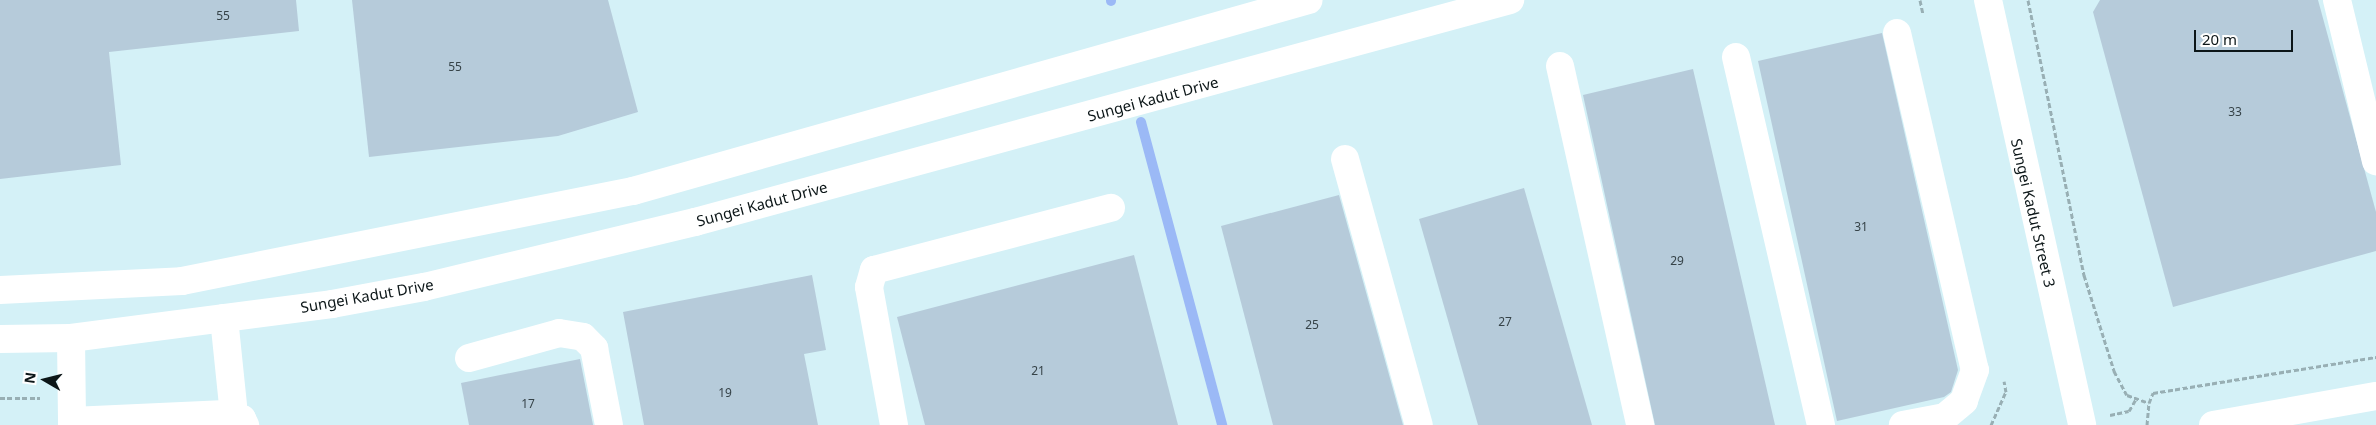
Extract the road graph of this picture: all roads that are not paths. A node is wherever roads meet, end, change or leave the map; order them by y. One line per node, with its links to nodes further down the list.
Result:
1 (1309, 0): 11 (main road)
2 (1510, 0): 12 (main road, Sungei Kadut Drive)
3 (1988, 0): 25 (main road, Sungei Kadut Street 3)
4 (2337, 0): 9 (main road)
5 (1897, 33): 24 (main road)
6 (1736, 57): 23 (main road)
7 (1560, 66): 22 (main road)
8 (1345, 159): 21 (main road)
9 (2376, 161)
10 (1110, 208): 20 (main road)
11 (0, 290)
12 (224, 318): 14 (main road, Sungei Kadut Drive); 17 (main road)
13 (0, 338): 14 (main road, Sungei Kadut Drive)
14 (71, 338): 18 (main road)
15 (470, 358): 19 (main road)
16 (2376, 396): 26 (main road)
17 (240, 420): 18 (main road)
18 (72, 423)
19 (609, 425)
20 (894, 425)
21 (1419, 425)
22 (1640, 425)
23 (1821, 425)
24 (1903, 425)
25 (2082, 425)
26 (2212, 425)

